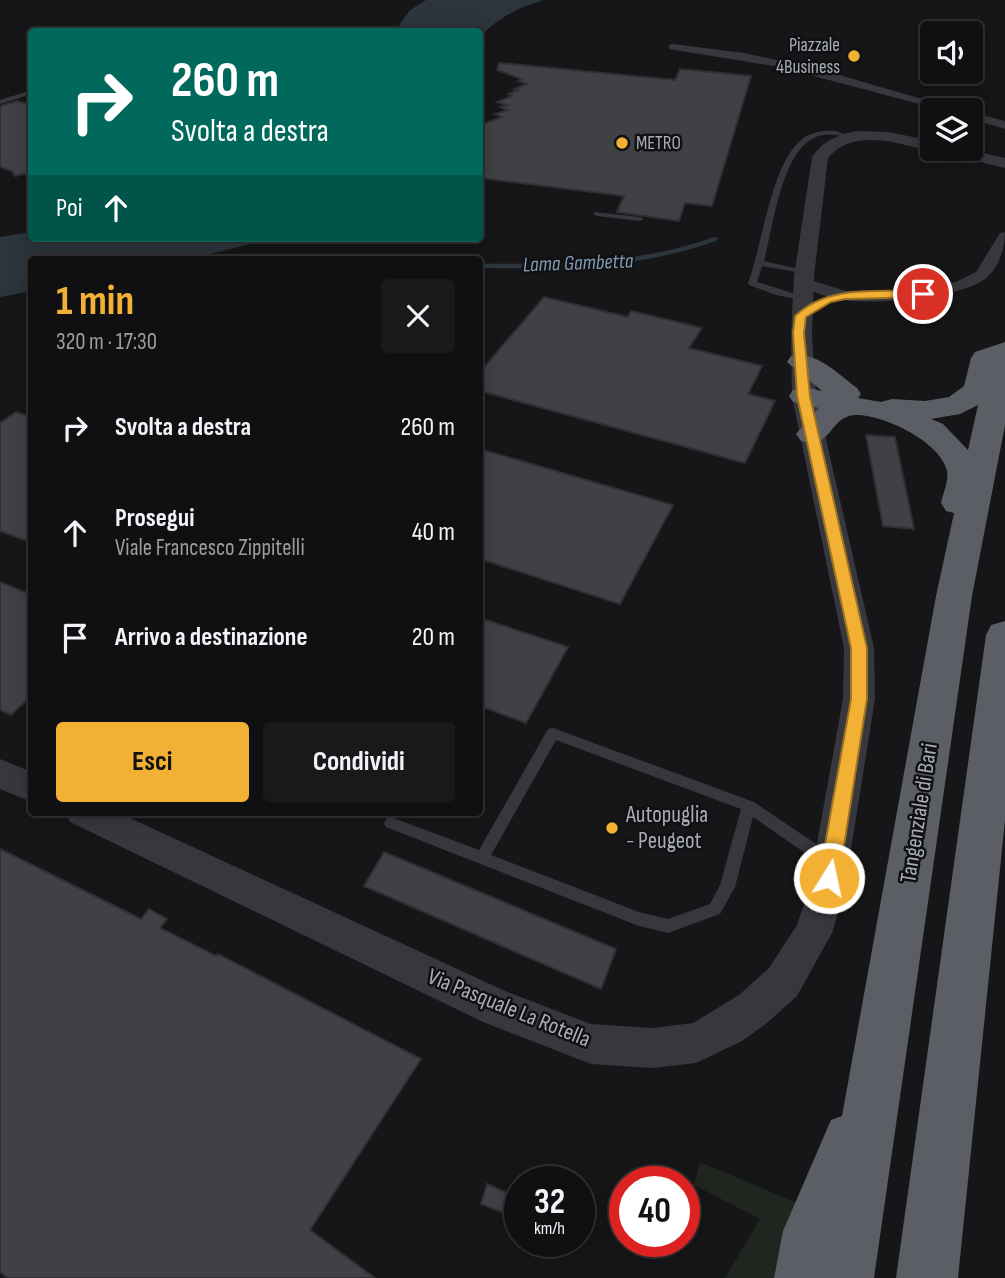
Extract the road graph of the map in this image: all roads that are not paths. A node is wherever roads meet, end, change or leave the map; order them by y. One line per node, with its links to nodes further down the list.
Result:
1 (673, 47): 3 (street)
2 (28, 94): 4 (lane)
3 (920, 101)
4 (0, 102)
5 (983, 119): 6 (street)
6 (1005, 125)
7 (851, 137): 8 (street); 14 (lane); 15 (street, Via Pasquale La Rotella)
8 (920, 143)
9 (983, 158): 10 (street)
10 (1005, 163)
11 (597, 214): 12 (lane)
12 (640, 219)
13 (1005, 236): 16 (street)
14 (760, 264): 15 (lane); 15 (lane)
15 (802, 284): 16 (street); 17 (street); 18 (street, Via Pasquale La Rotella)
16 (883, 295): 17 (street)
17 (845, 296): 18 (street)
18 (801, 316): 21 (street, Via Pasquale La Rotella)
19 (1005, 344): 23 (highway)
20 (1005, 350): 25 (highway, Tangenziale di Bari)
21 (801, 362): 22 (street, Via Pasquale La Rotella); 23 (highway)
22 (804, 396): 23 (highway); 24 (street, Via Pasquale La Rotella)
23 (847, 400): 24 (highway); 25 (highway)
24 (812, 434): 33 (street, Via Pasquale La Rotella)
25 (954, 596): 34 (highway, Tangenziale di Bari)
26 (1005, 635): 37 (highway)
27 (0, 774): 28 (street)
28 (28, 786)
29 (749, 806): 32 (lane); 32 (lane); 33 (lane)
30 (90, 816): 33 (street, Via Pasquale La Rotella)
31 (391, 824): 32 (lane)
32 (482, 858)
33 (832, 863)
34 (877, 1076): 35 (highway); 36 (highway, Tangenziale di Bari)
35 (805, 1278)
36 (844, 1278)
37 (927, 1278)

